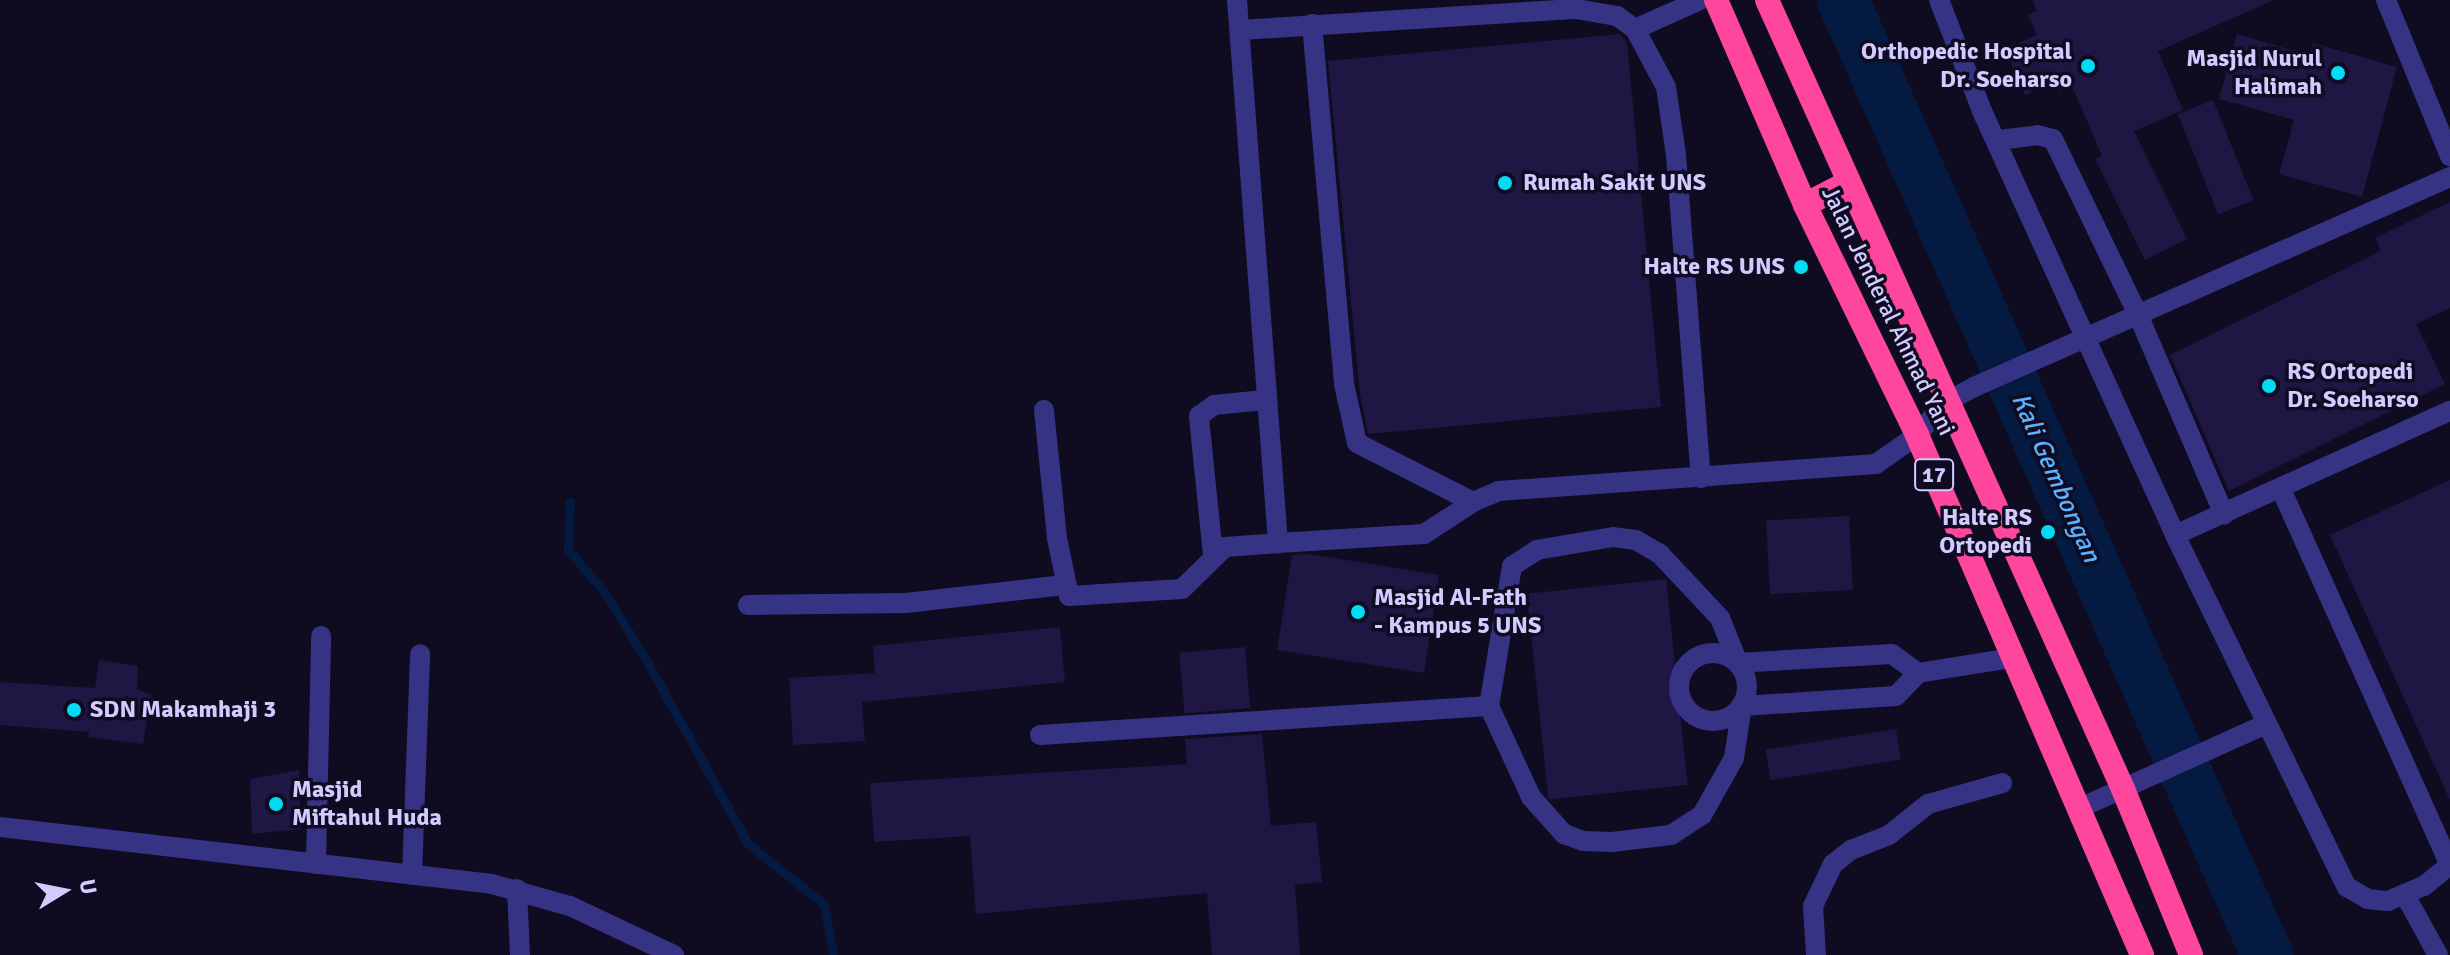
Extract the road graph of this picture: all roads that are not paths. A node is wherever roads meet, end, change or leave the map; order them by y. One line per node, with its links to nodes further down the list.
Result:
1 (1237, 0): 10 (street)
2 (1700, 0): 9 (street)
3 (1716, 0): 15 (highway, Jalan Jenderal Ahmad Yani / 17)
4 (1767, 0): 14 (highway, Jalan Jenderal Ahmad Yani / 17)
5 (1939, 0): 11 (street)
6 (2386, 0): 12 (street)
7 (1392, 9): 8 (street); 9 (street)
8 (1312, 24): 10 (street); 25 (street)
9 (1635, 29): 23 (street)
10 (1240, 30): 18 (street)
11 (1999, 140): 16 (street); 17 (street)
12 (2450, 156)
13 (2450, 177): 16 (street)
14 (1847, 183): 15 (highway); 19 (highway, Jalan Jenderal Ahmad Yani / 17)
15 (1805, 205): 22 (highway, Jalan Jenderal Ahmad Yani / 17)
16 (2139, 317): 17 (street); 26 (street)
17 (2089, 338): 19 (street); 27 (street)
18 (1265, 400): 28 (street); 29 (street)
19 (1945, 403): 22 (street); 42 (highway, Jalan Jenderal Ahmad Yani / 17)
20 (1044, 410): 30 (street)
21 (2450, 411): 24 (street)
22 (1917, 435): 23 (street); 34 (highway, Jalan Jenderal Ahmad Yani / 17)
23 (1701, 478): 25 (street)
24 (2281, 489): 26 (street); 46 (street)
25 (1473, 502): 28 (street)
26 (2224, 514): 27 (street)
27 (2175, 535): 39 (street)
28 (1278, 543): 29 (street)
29 (1213, 555): 30 (street)
30 (1064, 585): 31 (street)
31 (748, 605)
32 (321, 636): 45 (street)
33 (420, 654): 47 (street)
34 (2012, 658): 36 (street); 43 (highway, Jalan Jenderal Ahmad Yani / 17)
35 (1738, 663): 36 (street); 37 (street); 38 (street); 38 (street)
36 (1918, 673): 38 (street)
37 (1489, 706): 38 (street); 40 (street)
38 (1742, 706)
39 (2257, 728): 42 (street); 49 (street)
40 (1040, 735)
41 (2002, 783): 52 (street)
42 (2123, 789): 43 (street); 54 (highway, Jalan Jenderal Ahmad Yani / 17)
43 (2080, 808): 53 (highway, Jalan Jenderal Ahmad Yani / 17)
44 (0, 827): 45 (street)
45 (316, 864): 47 (street)
46 (2450, 866): 49 (street)
47 (412, 875): 48 (street)
48 (517, 889): 50 (street); 51 (street)
49 (2405, 895): 55 (street)
50 (520, 955)
51 (674, 955)
52 (1816, 955)
53 (2142, 955)
54 (2191, 955)
55 (2438, 955)

